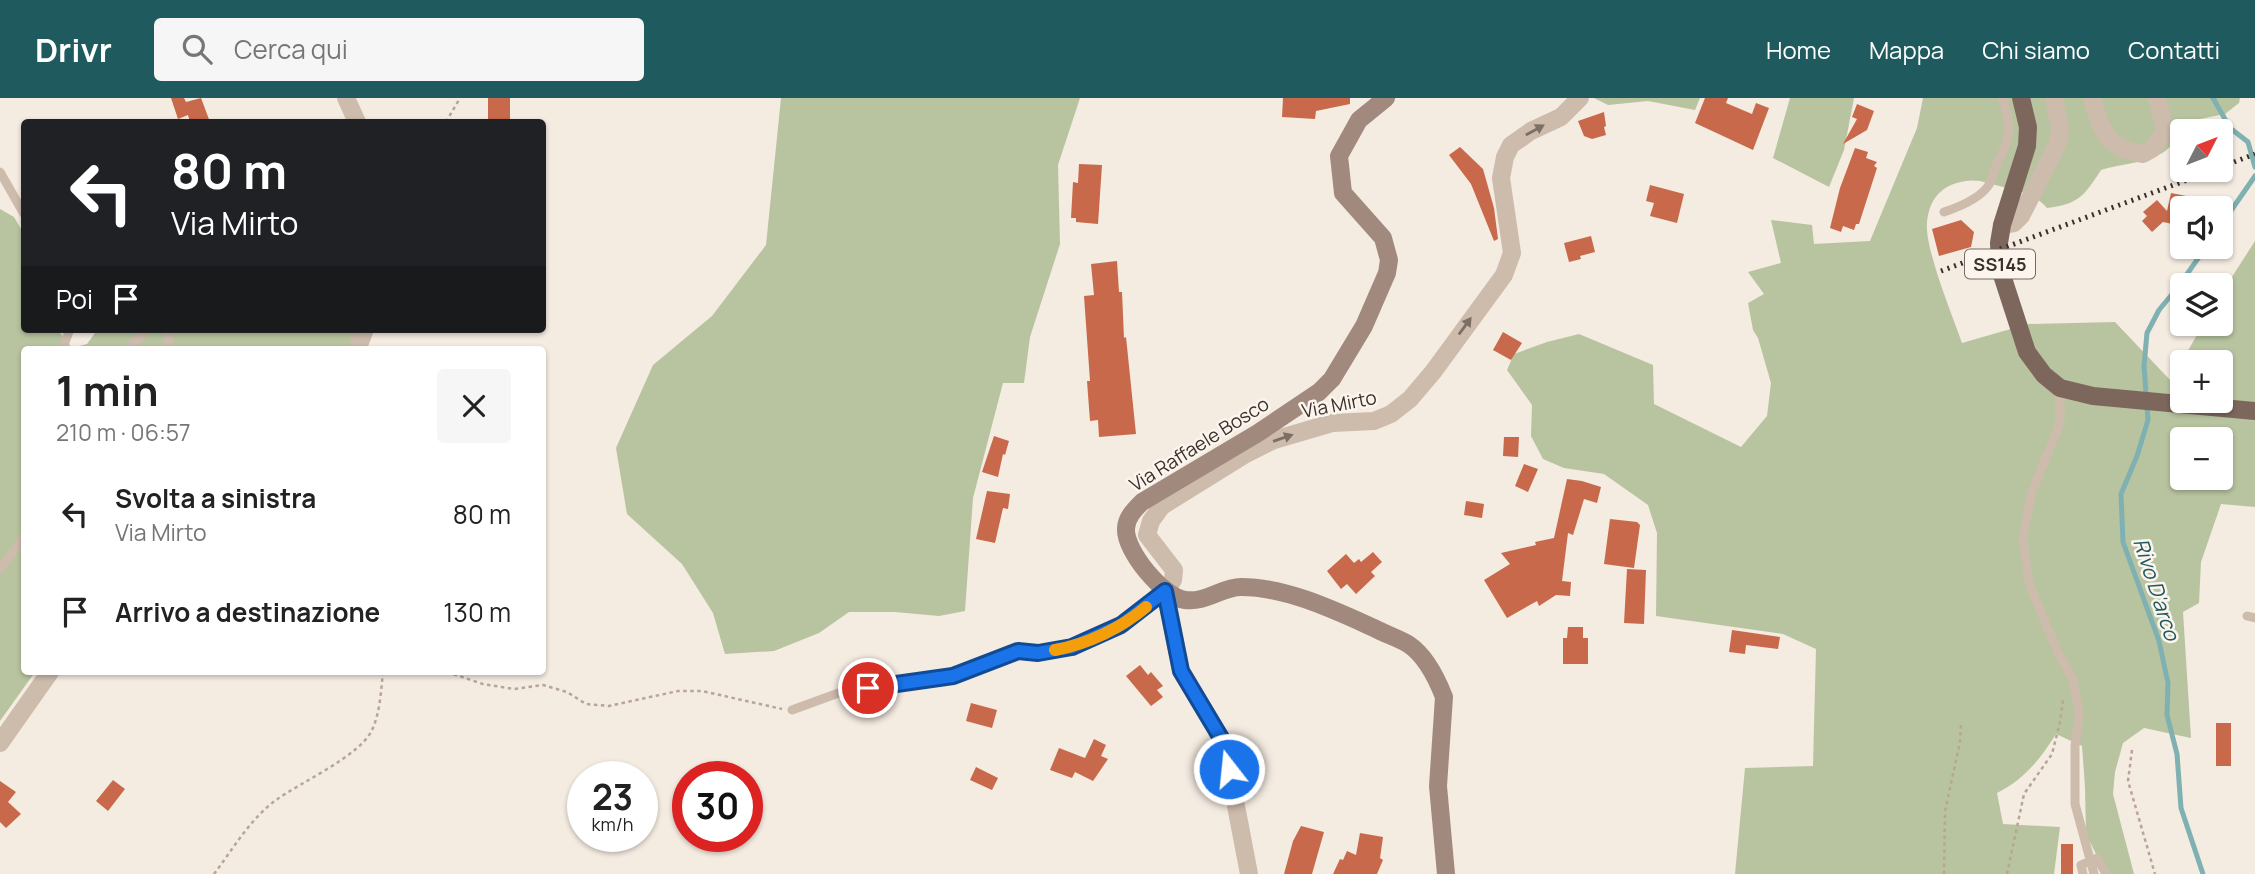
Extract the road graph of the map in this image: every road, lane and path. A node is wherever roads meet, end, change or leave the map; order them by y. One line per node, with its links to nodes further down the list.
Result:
1 (346, 98): 10 (street)
2 (460, 98): 11 (path)
3 (1386, 98): 22 (street, Via Raffaele Bosco)
4 (1580, 98): 22 (street, Via Mirto, one-way to 4)
5 (2002, 98): 14 (lane)
6 (2021, 98): 15 (main road, SS145)
7 (2054, 98): 15 (street)
8 (2092, 98): 9 (street)
9 (2157, 98)
10 (356, 119)
11 (448, 119)
12 (0, 172): 13 (lane)
13 (21, 209)
14 (1944, 212)
15 (2002, 225): 18 (main road, SS145)
16 (145, 333): 17 (lane)
17 (130, 346)
18 (2060, 388): 19 (main road); 31 (lane)
19 (2255, 411)
20 (21, 541): 21 (lane)
21 (0, 569)
22 (1165, 591): 27 (lane); 33 (street); 34 (street)
23 (48, 675): 29 (street)
24 (382, 675): 32 (path)
25 (456, 675): 27 (path)
26 (2063, 695): 36 (path)
27 (792, 710)
28 (1961, 724): 35 (path)
29 (0, 743)
30 (2132, 750): 40 (path)
31 (2091, 861): 37 (lane); 38 (lane); 39 (lane)
32 (214, 874)
33 (1249, 874)
34 (1446, 874)
35 (1944, 874)
36 (2007, 874)
37 (2083, 874)
38 (2094, 874)
39 (2106, 874)
40 (2155, 874)

